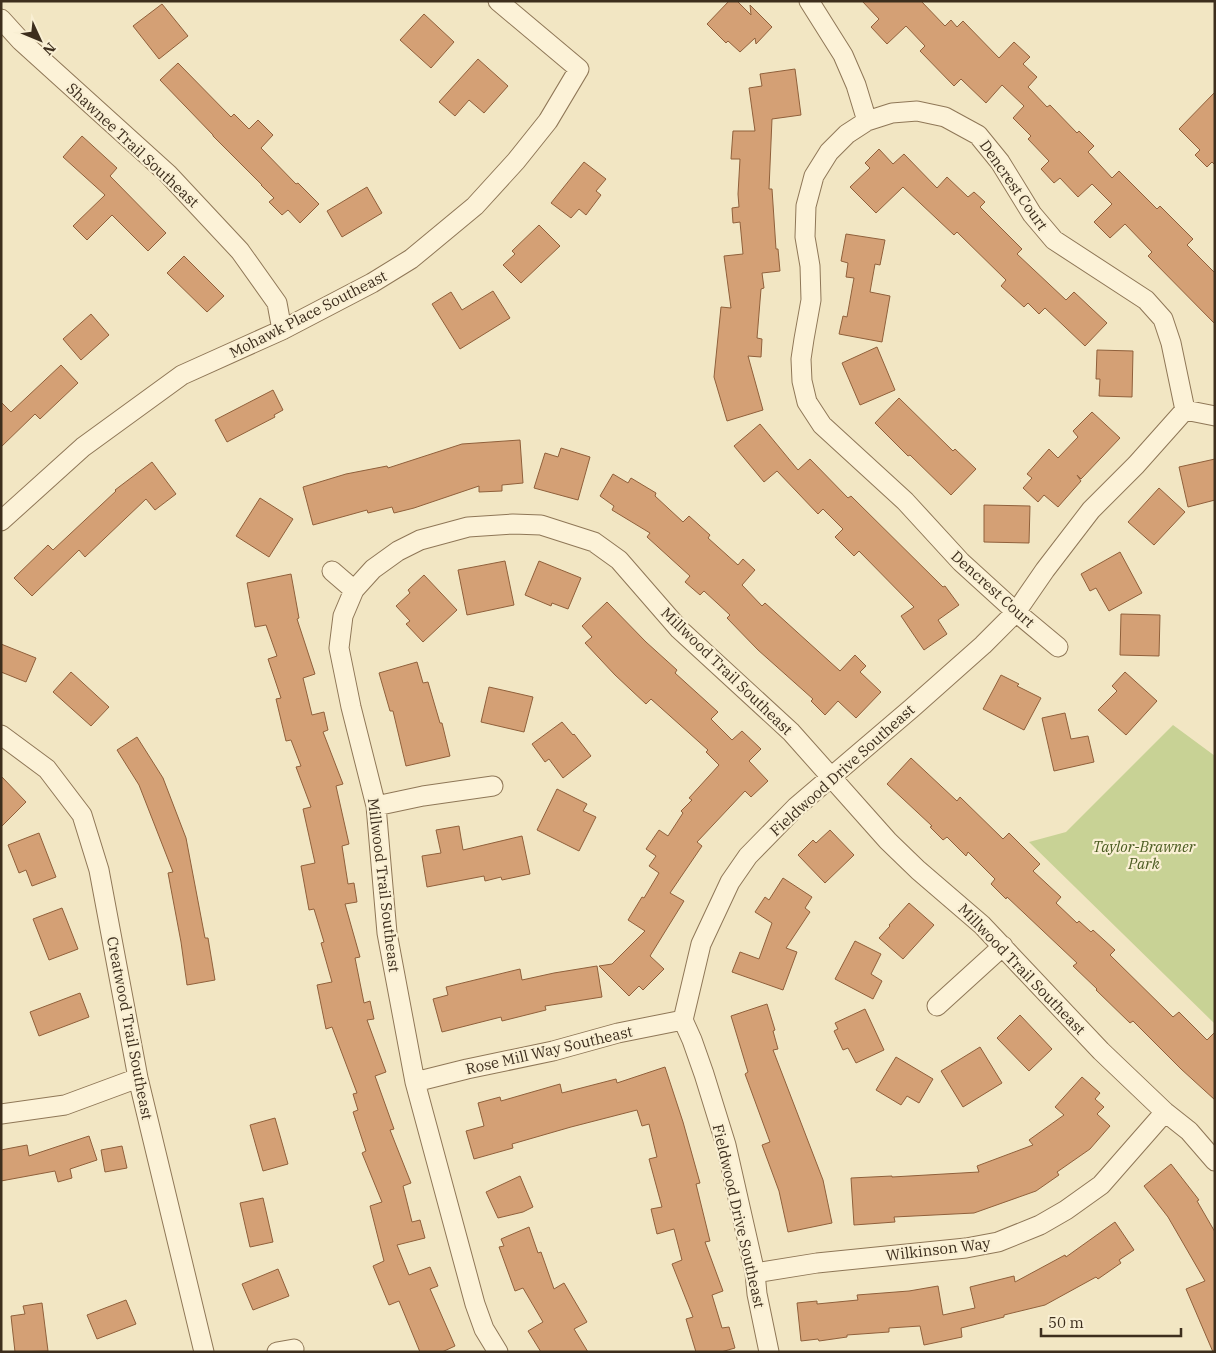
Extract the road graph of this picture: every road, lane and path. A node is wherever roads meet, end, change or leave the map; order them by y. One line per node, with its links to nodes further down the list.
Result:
1 (498, 1): 5 (street, Mohawk Place Southeast)
2 (809, 1): 4 (street)
3 (1, 19): 5 (street, Shawnee Trail Southeast)
4 (867, 121): 6 (street, Dencrest Court); 11 (street, Dencrest Court)
5 (282, 330): 8 (street, Mohawk Place Southeast)
6 (1185, 410): 7 (street); 11 (street, Fieldwood Drive Southeast)
7 (1215, 416)
8 (1, 520)
9 (332, 571): 10 (street)
10 (354, 590): 14 (street, Millwood Trail Southeast); 16 (street, Millwood Trail Southeast)
11 (1016, 612): 12 (street, Dencrest Court); 14 (street, Fieldwood Drive Southeast)
12 (1058, 647)
13 (1, 736): 20 (street, Creatwood Trail Southeast)
14 (831, 778): 17 (street, Millwood Trail Southeast); 19 (street, Fieldwood Drive Southeast)
15 (493, 786): 16 (street)
16 (376, 806): 21 (street, Millwood Trail Southeast)
17 (1003, 946): 18 (street); 22 (street, Millwood Trail Southeast)
18 (937, 1006)
19 (683, 1020): 21 (street, Rose Mill Way Southeast); 25 (street, Fieldwood Drive Southeast)
20 (138, 1078): 23 (street); 26 (street, Creatwood Trail Southeast)
21 (415, 1082): 27 (street, Millwood Trail Southeast)
22 (1164, 1112): 24 (street, Millwood Trail Southeast); 25 (street, Wilkinson Way)
23 (1, 1114)
24 (1215, 1161)
25 (755, 1273): 28 (street, Fieldwood Drive Southeast)
26 (204, 1352)
27 (498, 1352)
28 (769, 1352)

